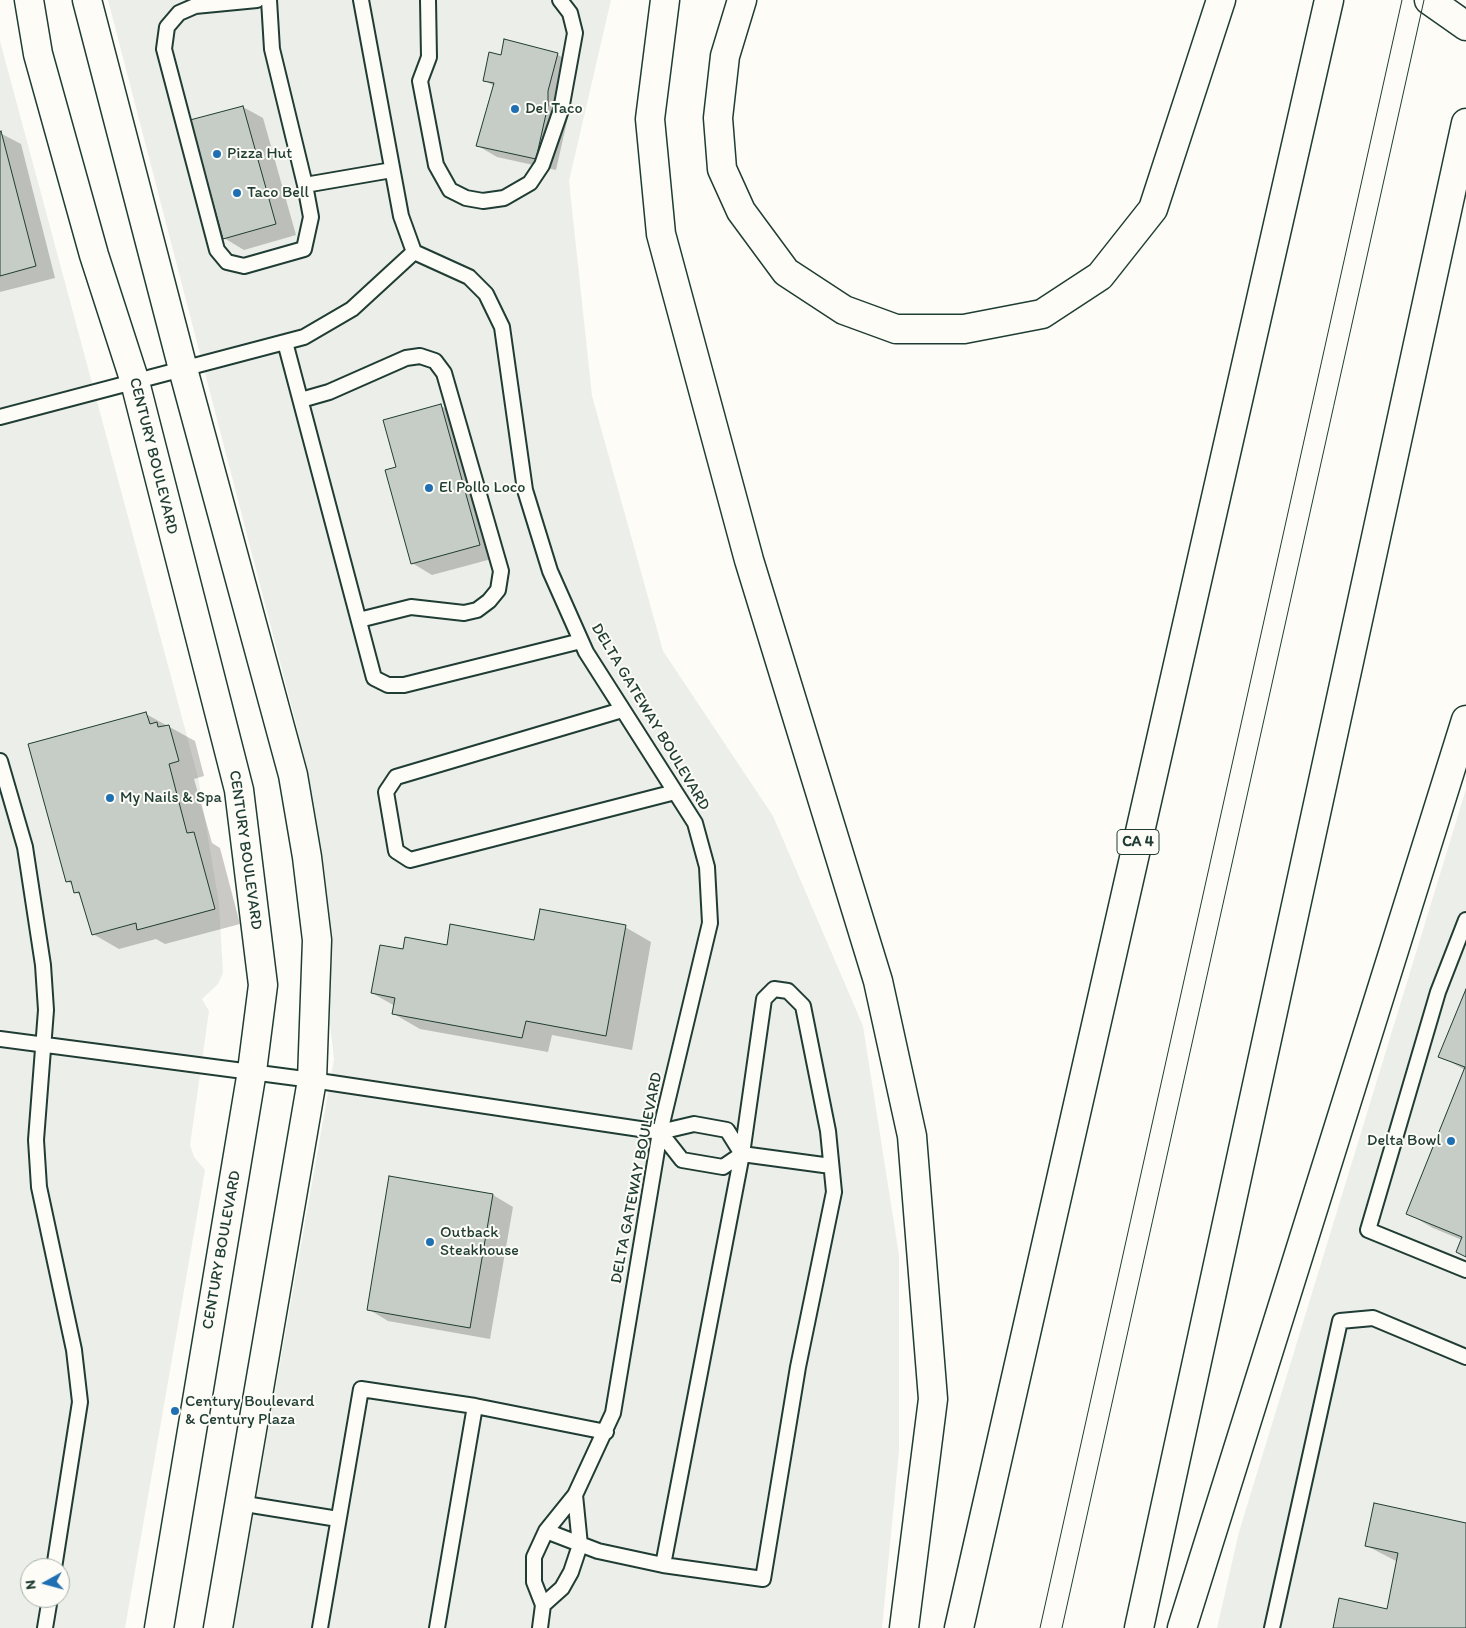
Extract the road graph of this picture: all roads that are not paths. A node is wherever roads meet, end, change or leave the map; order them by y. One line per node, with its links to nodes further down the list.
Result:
1 (29, 0): 20 (main road, CENTURY BOULEVARD)
2 (87, 0): 19 (main road)
3 (257, 0): 16 (lane)
4 (269, 0): 16 (lane)
5 (361, 0): 15 (lane)
6 (428, 0): 7 (lane)
7 (560, 0)
8 (665, 0): 56 (main road)
9 (742, 0): 10 (main road)
10 (1221, 0)
11 (1329, 0): 57 (main road, CA 4)
12 (1429, 0): 13 (main road)
13 (1466, 26)
14 (1466, 123): 58 (main road)
15 (392, 170): 16 (lane); 17 (lane)
16 (305, 185)
17 (414, 252): 18 (lane); 24 (lane, DELTA GATEWAY BOULEVARD)
18 (285, 342): 19 (lane); 21 (lane)
19 (182, 369): 20 (lane); 33 (main road)
20 (135, 382): 22 (lane); 32 (main road, CENTURY BOULEVARD)
21 (301, 400): 23 (lane); 23 (lane)
22 (0, 417)
23 (358, 620): 24 (lane)
24 (581, 641): 25 (lane, DELTA GATEWAY BOULEVARD)
25 (622, 710): 28 (lane, DELTA GATEWAY BOULEVARD); 28 (lane)
26 (1466, 720): 59 (main road)
27 (0, 761): 31 (lane)
28 (675, 792): 34 (lane, DELTA GATEWAY BOULEVARD)
29 (1466, 920): 37 (lane)
30 (0, 1038): 31 (lane)
31 (45, 1044): 32 (lane); 46 (lane)
32 (252, 1071): 33 (lane); 51 (main road, CENTURY BOULEVARD)
33 (312, 1080): 34 (lane); 42 (main road)
34 (660, 1132): 35 (lane); 35 (lane); 40 (lane, DELTA GATEWAY BOULEVARD)
35 (742, 1154): 36 (lane); 36 (lane); 47 (lane)
36 (831, 1166): 47 (lane)
37 (1466, 1270)
38 (1466, 1357): 60 (lane)
39 (476, 1406): 40 (lane); 43 (lane); 54 (lane)
40 (606, 1432): 41 (lane, DELTA GATEWAY BOULEVARD)
41 (575, 1495): 44 (lane, DELTA GATEWAY BOULEVARD); 45 (lane)
42 (239, 1503): 43 (lane); 52 (main road)
43 (338, 1519): 53 (lane)
44 (546, 1531): 45 (lane); 48 (lane, DELTA GATEWAY BOULEVARD)
45 (580, 1545): 47 (lane); 48 (lane)
46 (56, 1558)
47 (663, 1565)
48 (543, 1604): 55 (lane, DELTA GATEWAY BOULEVARD)
49 (48, 1608): 50 (lane)
50 (45, 1628)
51 (159, 1628)
52 (218, 1628)
53 (320, 1628)
54 (437, 1628)
55 (540, 1628)
56 (904, 1628)
57 (959, 1628)
58 (1139, 1628)
59 (1182, 1628)
60 (1272, 1628)

